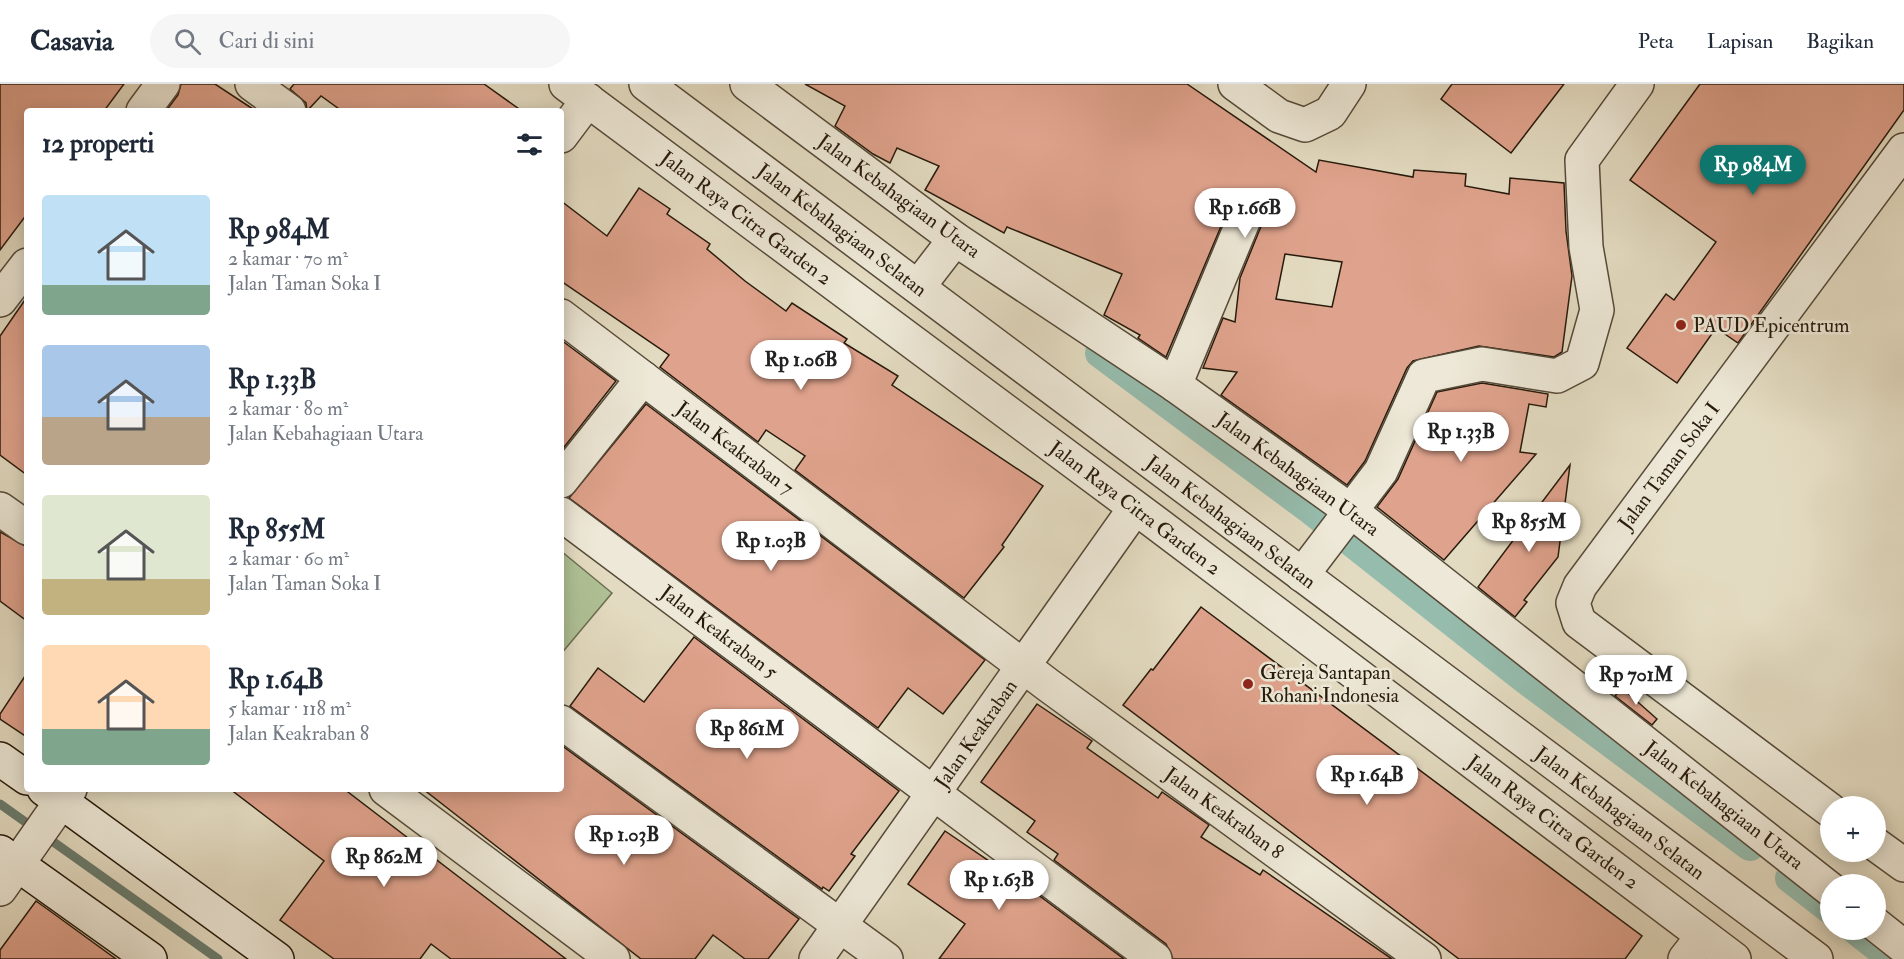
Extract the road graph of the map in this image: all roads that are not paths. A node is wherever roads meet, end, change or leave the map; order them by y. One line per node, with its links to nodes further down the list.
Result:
1 (164, 84): 10 (street)
2 (252, 84): 11 (street)
3 (646, 84): 9 (street, Jalan Kebahagiaan Selatan)
4 (747, 84): 15 (street, Jalan Kebahagiaan Utara)
5 (1235, 84): 6 (street)
6 (1349, 84)
7 (1637, 84): 25 (street)
8 (577, 92): 12 (street); 23 (street, Jalan Raya Citra Garden 2)
9 (678, 94): 17 (street, Jalan Kebahagiaan Selatan)
10 (145, 108)
11 (285, 108)
12 (564, 128)
13 (1904, 150): 36 (street, Jalan Taman Soka I)
14 (1247, 212): 21 (street)
15 (954, 241): 17 (street); 21 (street, Jalan Kebahagiaan Utara)
16 (24, 269): 18 (street)
17 (922, 283): 28 (street, Jalan Kebahagiaan Selatan)
18 (0, 300)
19 (564, 318): 20 (street, Jalan Keakraban 7)
20 (643, 378): 22 (street); 29 (street, Jalan Keakraban 7)
21 (1175, 385): 25 (street, Jalan Kebahagiaan Utara)
22 (564, 477)
23 (1135, 508): 29 (street, Jalan Keakraban); 43 (street, Jalan Raya Citra Garden 2)
24 (0, 509): 27 (street)
25 (1351, 511): 28 (street); 40 (street, Jalan Kebahagiaan Utara)
26 (564, 516): 34 (street, Jalan Keakraban 5)
27 (24, 526)
28 (1302, 574): 53 (street, Jalan Kebahagiaan Selatan)
29 (1023, 666): 34 (street, Jalan Keakraban); 51 (street, Jalan Keakraban 8)
30 (564, 724): 41 (street)
31 (0, 759): 32 (street)
32 (24, 776)
33 (390, 792): 47 (street)
34 (935, 793): 41 (street, Jalan Keakraban); 50 (street, Jalan Keakraban 5)
35 (58, 796): 39 (street); 46 (street)
36 (1820, 803)
37 (1886, 851): 38 (street)
38 (1904, 865)
39 (9, 867): 45 (street)
40 (1820, 881)
41 (840, 925): 48 (street, Jalan Keakraban); 49 (street)
42 (1886, 933): 44 (street)
43 (1694, 947): 52 (street, Jalan Raya Citra Garden 2)
44 (1904, 947)
45 (150, 959)
46 (277, 959)
47 (613, 959)
48 (816, 959)
49 (886, 959)
50 (1155, 959)
51 (1424, 959)
52 (1734, 959)
53 (1815, 959)

